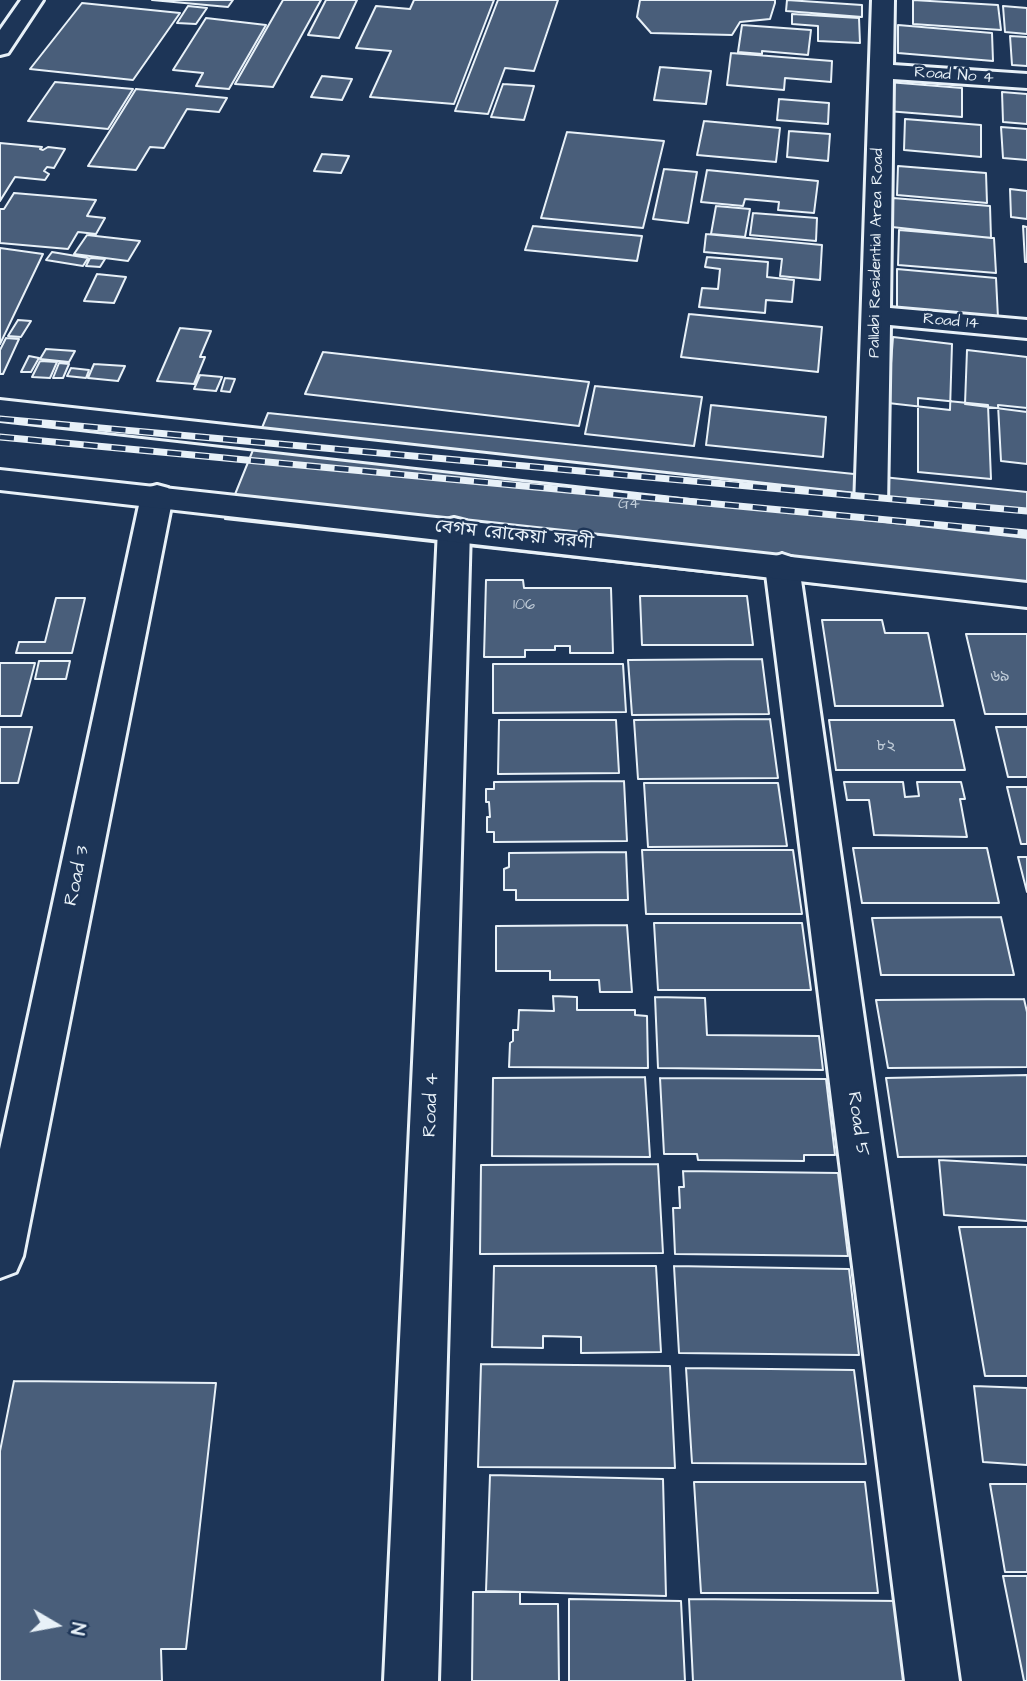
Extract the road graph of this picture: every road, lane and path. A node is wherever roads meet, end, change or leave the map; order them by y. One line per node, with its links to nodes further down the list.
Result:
1 (32, 0): 3 (street)
2 (883, 0): 4 (street, Pallabi Residential Area Road)
3 (0, 48)
4 (882, 71): 5 (street, Road No 4); 6 (street, Pallabi Residential Area Road)
5 (1027, 81)
6 (876, 315): 7 (street, Road 14); 11 (street, Pallabi Residential Area Road)
7 (1027, 329)
8 (0, 410): 11 (street)
9 (0, 480): 10 (street, বেগম রোকেয়া সরণী)
10 (157, 496): 13 (street, বেগম রোকেয়া সরণী); 16 (street, Road 3)
11 (871, 507): 12 (street)
12 (1027, 525)
13 (454, 529): 14 (street, বেগম রোকেয়া সরণী); 17 (street, Road 4)
14 (782, 566): 15 (street, বেগম রোকেয়া সরণী); 18 (street, Road 5)
15 (1027, 595)
16 (0, 1256)
17 (411, 1681)
18 (933, 1681)

